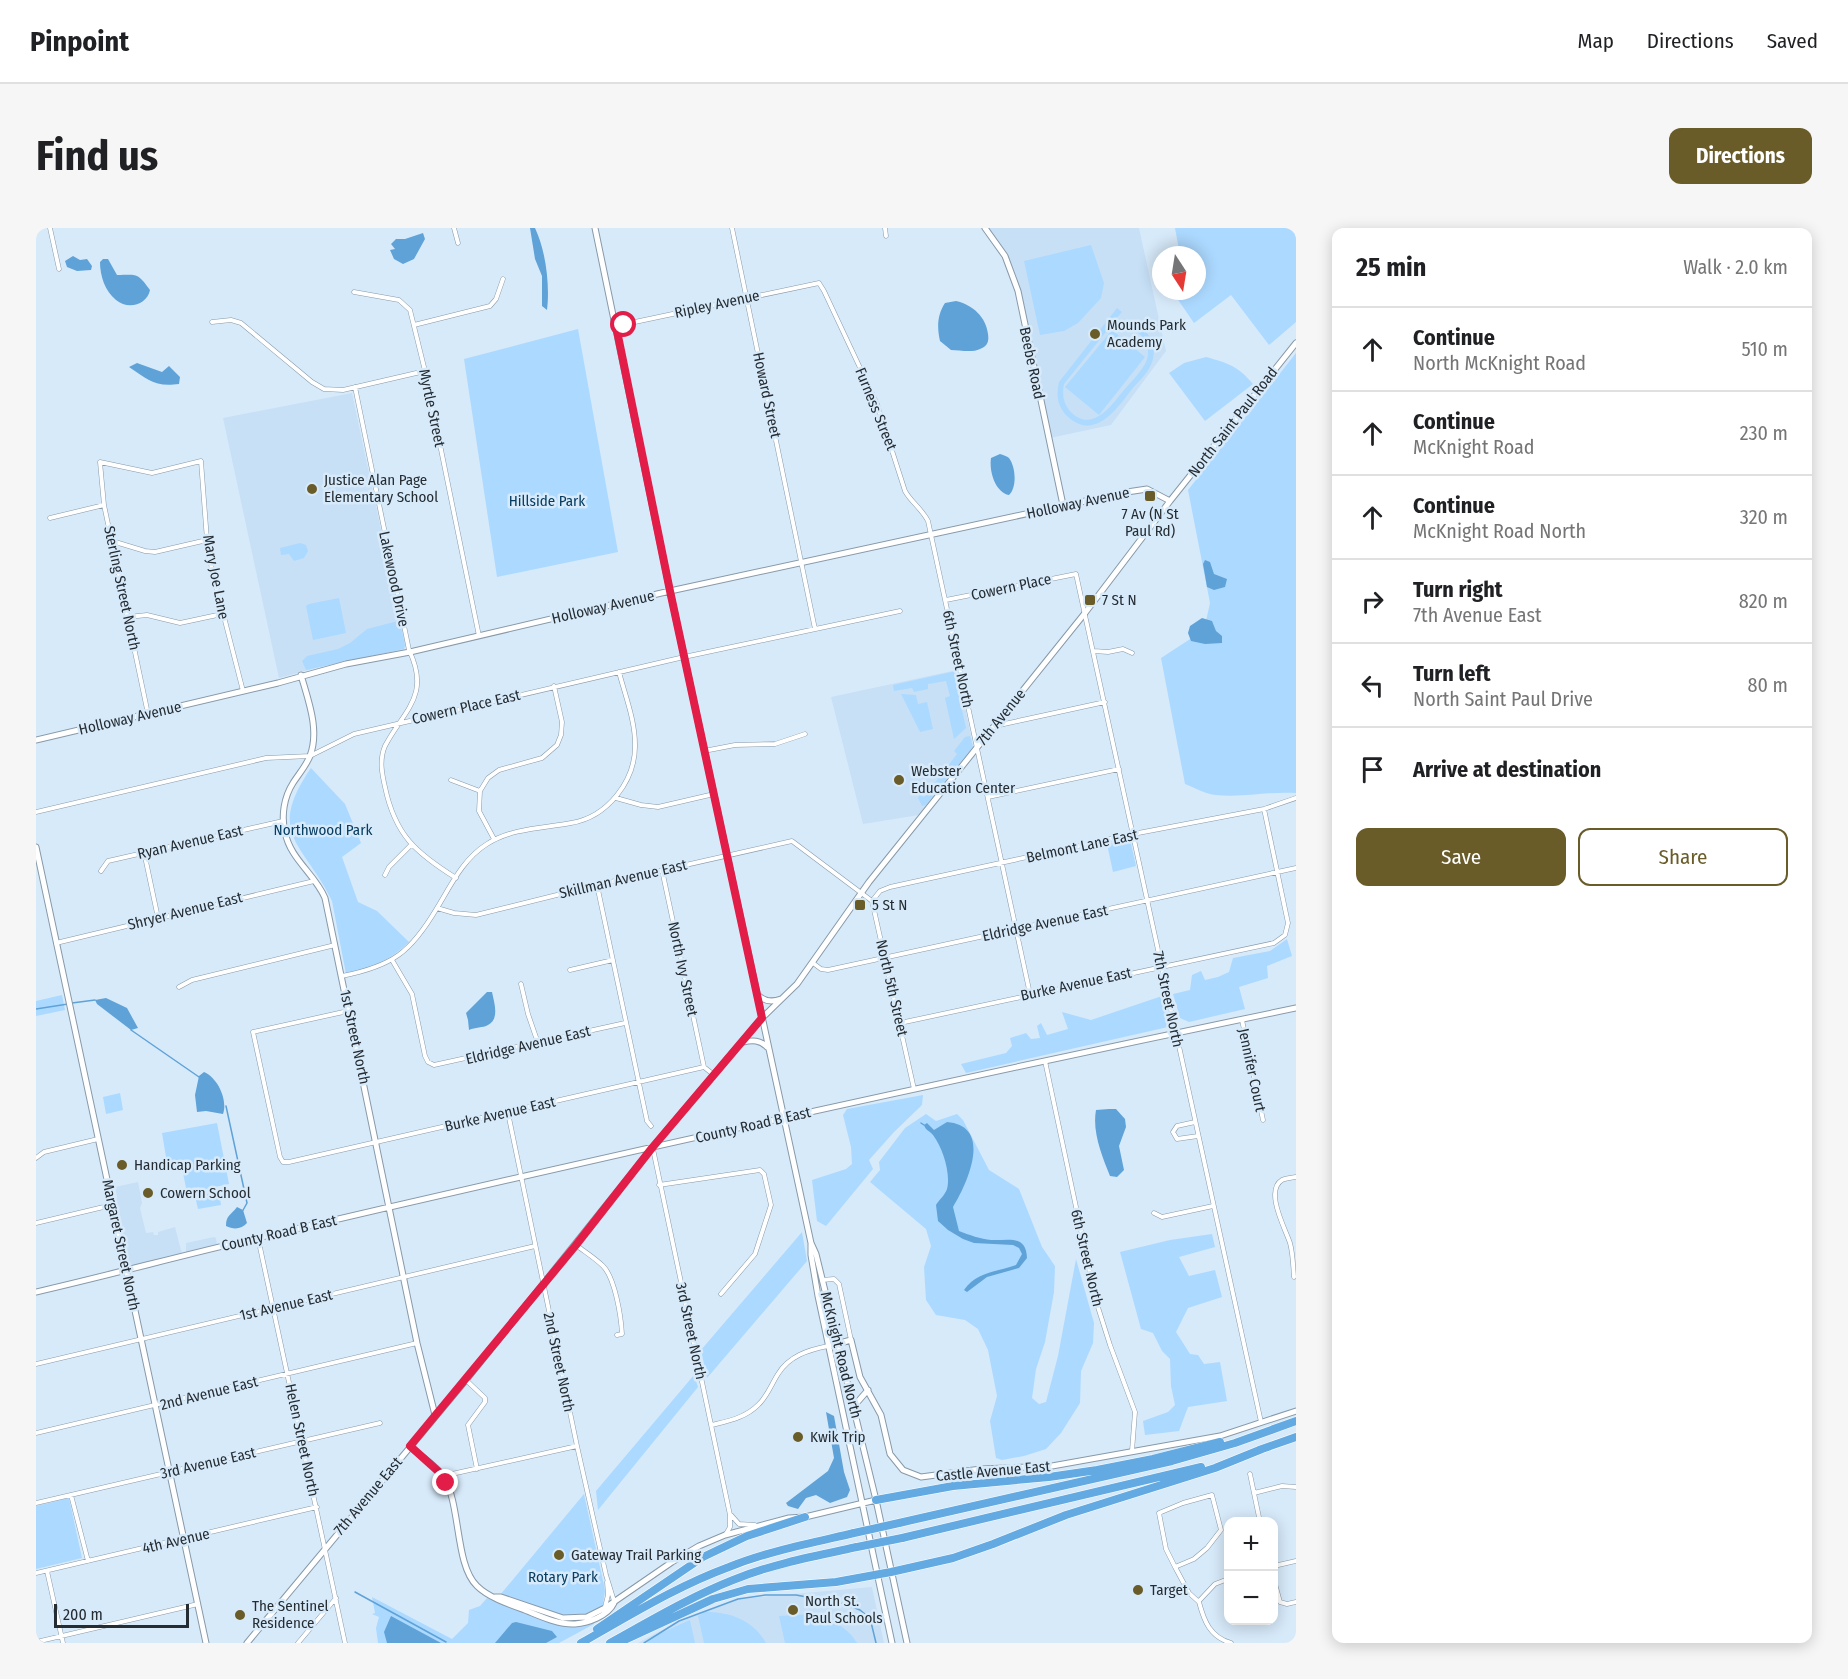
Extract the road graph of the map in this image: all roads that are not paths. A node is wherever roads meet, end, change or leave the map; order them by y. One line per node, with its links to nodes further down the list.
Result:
1 (50, 228): 9 (street)
2 (454, 228): 8 (street)
3 (595, 228): 16 (street, McKnight Road North)
4 (732, 228): 13 (street, Howard Street)
5 (885, 228): 7 (street)
6 (986, 228): 23 (street, Beebe Road)
7 (886, 236)
8 (458, 243)
9 (59, 269)
10 (503, 279): 15 (street)
11 (819, 283): 13 (street, Ripley Avenue); 25 (street, Furness Street)
12 (354, 292): 15 (street, Myrtle Street)
13 (746, 298): 16 (street, Ripley Avenue); 28 (street, Howard Street)
14 (212, 322): 19 (street)
15 (414, 325): 18 (street, Myrtle Street)
16 (616, 326): 30 (street, McKnight Road North)
17 (1296, 343): 21 (street, North Saint Paul Road)
18 (425, 371): 19 (street); 37 (street, Myrtle Street)
19 (355, 387): 39 (street, Lakewood Drive)
20 (100, 462): 22 (street, Sterling Street North); 26 (street, Mary Joe Lane)
21 (1170, 501): 23 (street, Holloway Avenue); 33 (street, 7th Avenue)
22 (104, 506): 24 (street); 27 (street, Sterling Street North)
23 (1063, 506): 25 (street, Holloway Avenue)
24 (50, 518)
25 (932, 534): 28 (street, Holloway Avenue); 31 (street, 6th Street North)
26 (207, 540): 27 (street); 34 (street, Mary Joe Lane)
27 (112, 541): 35 (street, Sterling Street North)
28 (802, 562): 30 (street, Holloway Avenue); 36 (street)
29 (1076, 574): 31 (street, Cowern Place); 33 (street, 7th Street North)
30 (670, 591): 37 (street, Holloway Avenue); 41 (street, McKnight Road North)
31 (946, 600): 52 (street, 6th Street North)
32 (900, 610): 36 (street, Cowern Place East)
33 (1085, 613): 38 (street, 7th Street North); 49 (street, 7th Avenue)
34 (222, 614): 35 (street); 45 (street, Mary Joe Lane)
35 (128, 617): 47 (street, Sterling Street North)
36 (815, 629): 41 (street, Cowern Place East)
37 (479, 636): 39 (street, Holloway Avenue)
38 (1094, 651): 40 (street); 46 (street, 7th Street North)
39 (410, 652): 43 (street, Holloway Avenue); 48 (street, Lakewood Drive)
40 (1132, 652)
41 (684, 657): 42 (street, Cowern Place East); 53 (street, McKnight Road North)
42 (619, 672): 44 (street, Cowern Place East); 60 (street)
43 (301, 675): 45 (street, Holloway Avenue); 54 (street, 1st Street North)
44 (554, 686): 48 (street, Cowern Place East); 57 (street)
45 (243, 692): 47 (street, Holloway Avenue)
46 (1105, 702): 49 (street); 55 (street, 7th Street North)
47 (148, 714): 51 (street, Holloway Avenue)
48 (401, 723): 54 (street, Cowern Place East); 67 (street, Lakewood Drive)
49 (994, 726): 52 (street, 7th Avenue)
50 (805, 734): 53 (street)
51 (36, 740)
52 (977, 747): 59 (street, 6th Street North); 80 (street, 7th Avenue)
53 (704, 751): 58 (street, McKnight Road North)
54 (310, 756): 63 (street, Cowern Place East); 64 (street, 1st Street North)
55 (1119, 769): 59 (street); 65 (street, 7th Street North)
56 (451, 780): 57 (street)
57 (480, 791): 66 (street)
58 (714, 794): 60 (street); 70 (street, McKnight Road North)
59 (988, 797): 71 (street, 6th Street North)
60 (616, 798): 66 (street)
61 (1296, 798): 62 (street, Belmont Lane East)
62 (1264, 809): 65 (street, Belmont Lane East); 75 (street)
63 (36, 812)
64 (283, 821): 69 (street, Ryan Avenue East); 78 (street, 1st Street North)
65 (1133, 834): 71 (street, Belmont Lane East); 81 (street, 7th Street North)
66 (494, 839): 77 (street)
67 (411, 845): 76 (street); 77 (street, Lakewood Drive)
68 (36, 847): 86 (street, Margaret Street North)
69 (144, 852): 74 (street, Ryan Avenue East); 84 (street)
70 (728, 855): 73 (street, Skillman Avenue East); 80 (street, Skillman Avenue East); 97 (street, McKnight Road North)
71 (1002, 863): 82 (street, Belmont Lane East); 85 (street, 6th Street North)
72 (1296, 868): 75 (street, Eldridge Avenue East)
73 (662, 870): 79 (street, Skillman Avenue East); 111 (street, North Ivy Street)
74 (101, 871)
75 (1278, 872): 81 (street, Eldridge Avenue East); 92 (street, Burke Avenue East)
76 (385, 875)
77 (456, 878): 83 (street)
78 (314, 881): 84 (street, Shryer Avenue East); 87 (street, 1st Street North)
79 (597, 885): 83 (street, Skillman Avenue East); 90 (street)
80 (861, 894): 82 (street); 91 (street, 7th Avenue)
81 (1147, 900): 85 (street, Eldridge Avenue East); 92 (street, 7th Street North)
82 (872, 901): 88 (street, North 5th Street)
83 (437, 908): 89 (street)
84 (158, 918): 86 (street, Shryer Avenue East)
85 (1016, 928): 88 (street, Eldridge Avenue East); 98 (street, 6th Street North)
86 (56, 943): 121 (street, Margaret Street North)
87 (335, 945): 94 (street, 1st Street North); 96 (street)
88 (886, 957): 91 (street, Eldridge Avenue East); 105 (street, North 5th Street)
89 (392, 960): 94 (street); 108 (street, Eldridge Avenue East)
90 (613, 960): 93 (street); 104 (street)
91 (813, 963): 99 (street, 7th Avenue East)
92 (1161, 966): 98 (street, Burke Avenue East); 106 (street, 7th Street North)
93 (570, 970)
94 (342, 976): 101 (street, 1st Street North)
95 (521, 984): 108 (street)
96 (179, 987)
97 (757, 993): 99 (street); 102 (street, McKnight Road North)
98 (1030, 994): 105 (street, Burke Avenue East)
99 (786, 997): 102 (street, 7th Avenue East)
100 (1296, 1008): 103 (street, County Road B East)
101 (349, 1011): 122 (street, 1st Street North); 122 (street, Burke Avenue East)
102 (762, 1018): 107 (street, 7th Avenue East); 109 (street, McKnight Road North)
103 (1241, 1019): 106 (street, County Road B East); 117 (street, Jennifer Court)
104 (625, 1023): 108 (street, Eldridge Avenue East); 113 (street)
105 (900, 1023): 114 (street, North 5th Street)
106 (1175, 1032): 110 (street, County Road B East); 118 (street, 7th Street North)
107 (741, 1042): 109 (street); 112 (street, 7th Avenue East)
108 (538, 1043)
109 (768, 1048): 116 (street, McKnight Road North)
110 (1045, 1061): 114 (street, County Road B East); 170 (street, 6th Street North)
111 (704, 1067): 112 (street); 113 (street, Burke Avenue East)
112 (714, 1075): 123 (street, 7th Avenue East)
113 (638, 1082): 115 (street, Burke Avenue East); 119 (street)
114 (914, 1089): 116 (street, County Road B East)
115 (508, 1113): 122 (street, Burke Avenue East); 125 (street, 2nd Street North)
116 (784, 1119): 123 (street, County Road B East); 134 (street, McKnight Road North)
117 (1263, 1120)
118 (1195, 1122): 120 (street, 7th Street North); 120 (street)
119 (651, 1126)
120 (1198, 1136): 129 (street, 7th Street North)
121 (98, 1139): 124 (street); 128 (street, Margaret Street North)
122 (376, 1143): 130 (street, 1st Street North)
123 (652, 1148): 125 (street, County Road B East); 127 (street, 3rd Street North); 135 (street, 7th Avenue East)
124 (36, 1158)
125 (520, 1178): 130 (street, County Road B East); 136 (street, 2nd Street North)
126 (1296, 1178): 138 (street)
127 (659, 1185): 143 (street); 162 (street, 3rd Street North)
128 (112, 1205): 132 (street); 137 (street, Margaret Street North)
129 (1213, 1206): 131 (street); 161 (street, 7th Street North)
130 (390, 1208): 133 (street, County Road B East); 139 (street, 1st Street North)
131 (1154, 1214)
132 (36, 1223)
133 (258, 1238): 137 (street, County Road B East); 144 (street, Helen Street North)
134 (811, 1243): 140 (street, McKnight Road North); 150 (street, McKnight Road North)
135 (576, 1245): 141 (street, 7th Avenue East); 145 (street)
136 (535, 1246): 139 (street, 1st Avenue East); 141 (street, 2nd Street North)
137 (126, 1271): 142 (street, County Road B East); 146 (street, Margaret Street North)
138 (1294, 1276)
139 (404, 1278): 144 (street, 1st Avenue East); 148 (street, 1st Street North)
140 (822, 1280): 147 (street, Castle Avenue East); 149 (street, McKnight Road North)
141 (543, 1285): 153 (street, 7th Avenue East); 168 (street, 2nd Street North)
142 (36, 1292)
143 (721, 1294)
144 (273, 1308): 146 (street, 1st Avenue East); 152 (street, Helen Street North)
145 (616, 1335)
146 (141, 1340): 151 (street, 1st Avenue East); 155 (street, Margaret Street North)
147 (851, 1340): 149 (street); 154 (street, Castle Avenue East)
148 (417, 1343): 152 (street, 2nd Avenue East); 158 (street, 1st Street North)
149 (837, 1344): 150 (street); 156 (street, McKnight Road North)
150 (829, 1346): 162 (street); 180 (street, McKnight Road North)
151 (36, 1364)
152 (287, 1373): 155 (street, 2nd Avenue East); 166 (street, Helen Street North)
153 (466, 1380): 158 (street, 7th Avenue East); 171 (street)
154 (868, 1390): 156 (street); 170 (street, Castle Avenue East)
155 (156, 1406): 163 (street, 2nd Avenue East); 172 (street, Margaret Street North)
156 (854, 1406): 178 (street, McKnight Road North)
157 (1296, 1411): 161 (street, Castle Avenue East)
158 (435, 1415): 167 (street, 7th Avenue East)
159 (1296, 1421): 164 (highway)
160 (380, 1423): 166 (street, 3rd Avenue East)
161 (1261, 1424): 170 (street, Castle Avenue East)
162 (711, 1425): 182 (street, 3rd Street North)
163 (36, 1433)
164 (1259, 1434): 178 (highway); 214 (highway, bridge)
165 (1296, 1437): 169 (highway)
166 (303, 1441): 172 (street, 3rd Avenue East); 181 (street, Helen Street North)
167 (410, 1446): 174 (street); 188 (street, 7th Avenue East)
168 (577, 1446): 171 (street); 196 (street, 2nd Street North)
169 (1262, 1449): 194 (highway); 215 (highway, bridge)
170 (1132, 1451)
171 (477, 1469): 174 (street)
172 (169, 1473): 177 (street, 3rd Avenue East); 187 (street, Margaret Street North)
173 (1250, 1474): 176 (street)
174 (443, 1476): 200 (street)
175 (1296, 1486): 176 (street)
176 (1254, 1493): 184 (street)
177 (71, 1495): 179 (street, 3rd Avenue East); 189 (street)
178 (876, 1500): 180 (street); 194 (street, McKnight Road North)
179 (36, 1503)
180 (862, 1503): 183 (street); 197 (street, McKnight Road North)
181 (317, 1507): 187 (street, 4th Avenue); 188 (street, Helen Street North)
182 (730, 1515): 185 (street); 186 (street, 3rd Street North)
183 (805, 1517): 185 (street); 214 (highway)
184 (1259, 1517)
185 (758, 1525): 186 (street)
186 (725, 1535): 202 (street)
187 (184, 1539): 189 (street, 4th Avenue); 205 (street, Margaret Street North)
188 (325, 1548): 201 (street, Helen Street North); 211 (street, 7th Avenue East)
189 (88, 1562): 193 (street, 4th Avenue)
190 (1296, 1562): 191 (street)
191 (1278, 1565)
192 (1175, 1568): 192 (street); 203 (street)
193 (47, 1571): 195 (street, 4th Avenue); 207 (street)
194 (891, 1572): 197 (highway); 218 (street, McKnight Road North)
195 (36, 1573)
196 (606, 1575): 202 (street, 2nd Street North); 206 (street, 2nd Street North)
197 (877, 1575): 216 (highway); 217 (street, McKnight Road North)
198 (1224, 1581): 203 (street)
199 (1278, 1593): 204 (street)
200 (495, 1597): 202 (street); 206 (street)
201 (336, 1598): 212 (street); 213 (street, Helen Street North)
202 (614, 1601): 206 (street)
203 (1199, 1602): 219 (street)
204 (1296, 1602)
205 (198, 1604): 207 (street); 210 (street, Margaret Street North)
206 (605, 1608)
207 (61, 1637): 208 (street); 209 (street)
208 (36, 1642)
209 (63, 1643)
210 (206, 1643)
211 (247, 1643)
212 (298, 1643)
213 (345, 1643)
214 (579, 1643)
215 (610, 1643)
216 (618, 1643)
217 (892, 1643)
218 (908, 1643)
219 (1231, 1643)

